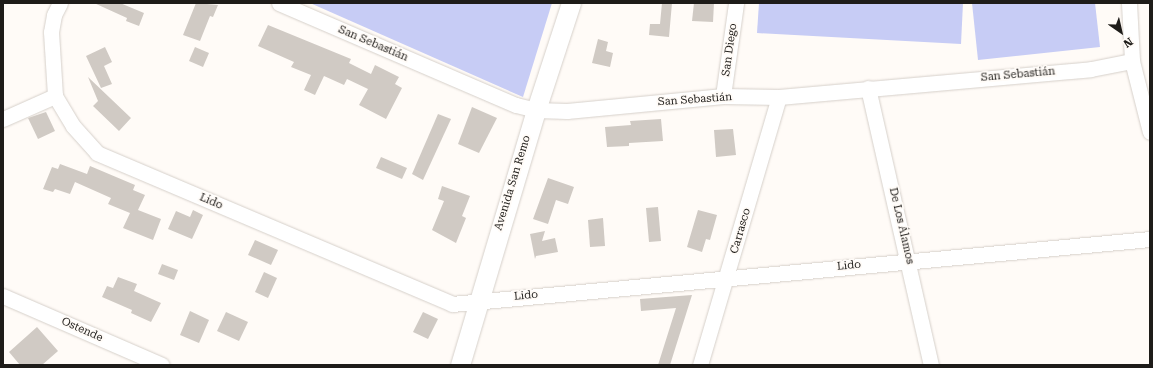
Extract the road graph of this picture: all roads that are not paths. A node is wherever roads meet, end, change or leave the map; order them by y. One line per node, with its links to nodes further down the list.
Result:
1 (60, 3): 8 (street, Lido)
2 (279, 3): 11 (street, San Sebastián)
3 (571, 3): 11 (street, Avenida San Remo)
4 (736, 3): 9 (street, San Diego)
5 (1129, 3): 6 (street)
6 (1132, 61): 7 (street, San Sebastián); 13 (street)
7 (868, 88): 10 (street, San Sebastián); 15 (street, De Los Álamos)
8 (55, 96): 12 (street); 18 (street, Lido)
9 (723, 96): 10 (street, San Sebastián); 11 (street, San Sebastián)
10 (779, 96): 16 (street, Carrasco)
11 (536, 110): 18 (street, Avenida San Remo)
12 (3, 119)
13 (1150, 132)
14 (1150, 239): 15 (street, Lido)
15 (909, 261): 16 (street, Lido); 22 (street, De Los Álamos)
16 (728, 277): 18 (street, Lido); 21 (street, Carrasco)
17 (3, 296): 19 (street, Ostende)
18 (477, 300): 20 (street, Avenida San Remo)
19 (162, 365)
20 (460, 365)
21 (700, 365)
22 (931, 365)

